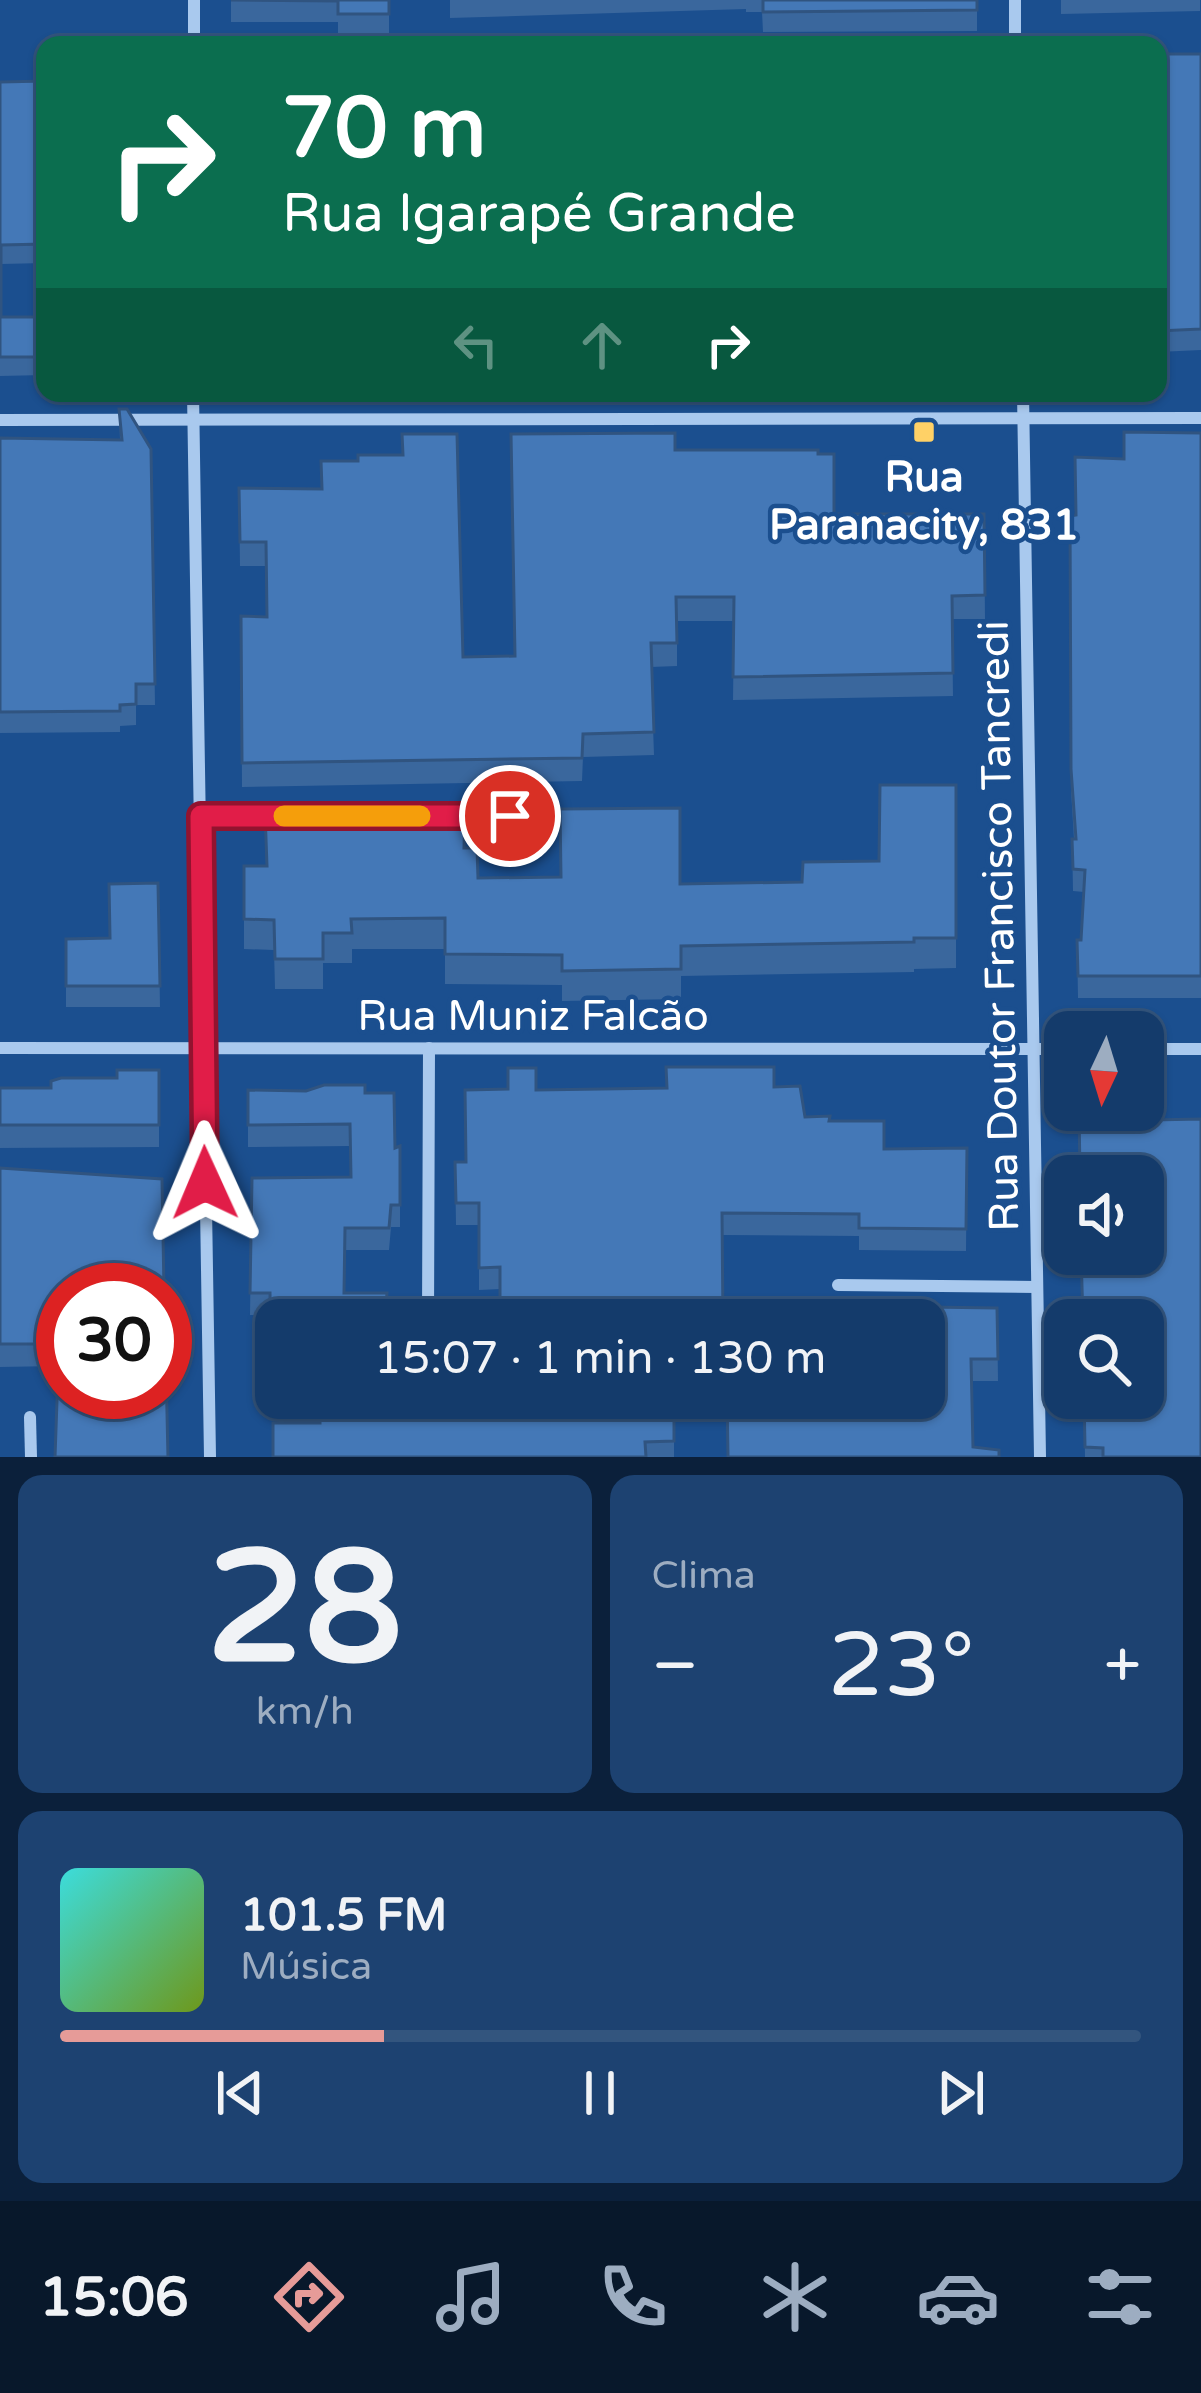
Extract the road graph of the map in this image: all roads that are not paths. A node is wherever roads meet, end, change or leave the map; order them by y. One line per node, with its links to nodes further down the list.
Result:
1 (194, 0): 3 (street)
2 (1015, 0): 4 (street)
3 (194, 36)
4 (1015, 36)
5 (193, 402): 10 (street)
6 (1023, 402): 8 (street, Rua Doutor Francisco Tancredi)
7 (1201, 418): 8 (street)
8 (1024, 419): 10 (street); 20 (street, Rua Doutor Francisco Tancredi)
9 (0, 420): 10 (street)
10 (193, 420): 11 (street)
11 (201, 816): 12 (street); 15 (street)
12 (294, 816)
13 (433, 816): 14 (street)
14 (596, 817)
15 (202, 1046): 16 (street, Rua Muniz Falcão); 17 (street, Rua Muniz Falcão); 27 (street)
16 (0, 1048)
17 (429, 1048): 20 (street, Rua Muniz Falcão); 24 (street)
18 (1164, 1048): 19 (street)
19 (1201, 1048)
20 (1031, 1049): 21 (street, Rua Muniz Falcão); 23 (street, Rua Doutor Francisco Tancredi)
21 (1044, 1049)
22 (838, 1285): 23 (street)
23 (1037, 1287): 28 (street, Rua Doutor Francisco Tancredi)
24 (428, 1299)
25 (30, 1417): 26 (street)
26 (31, 1457)
27 (210, 1457)
28 (1040, 1457)

